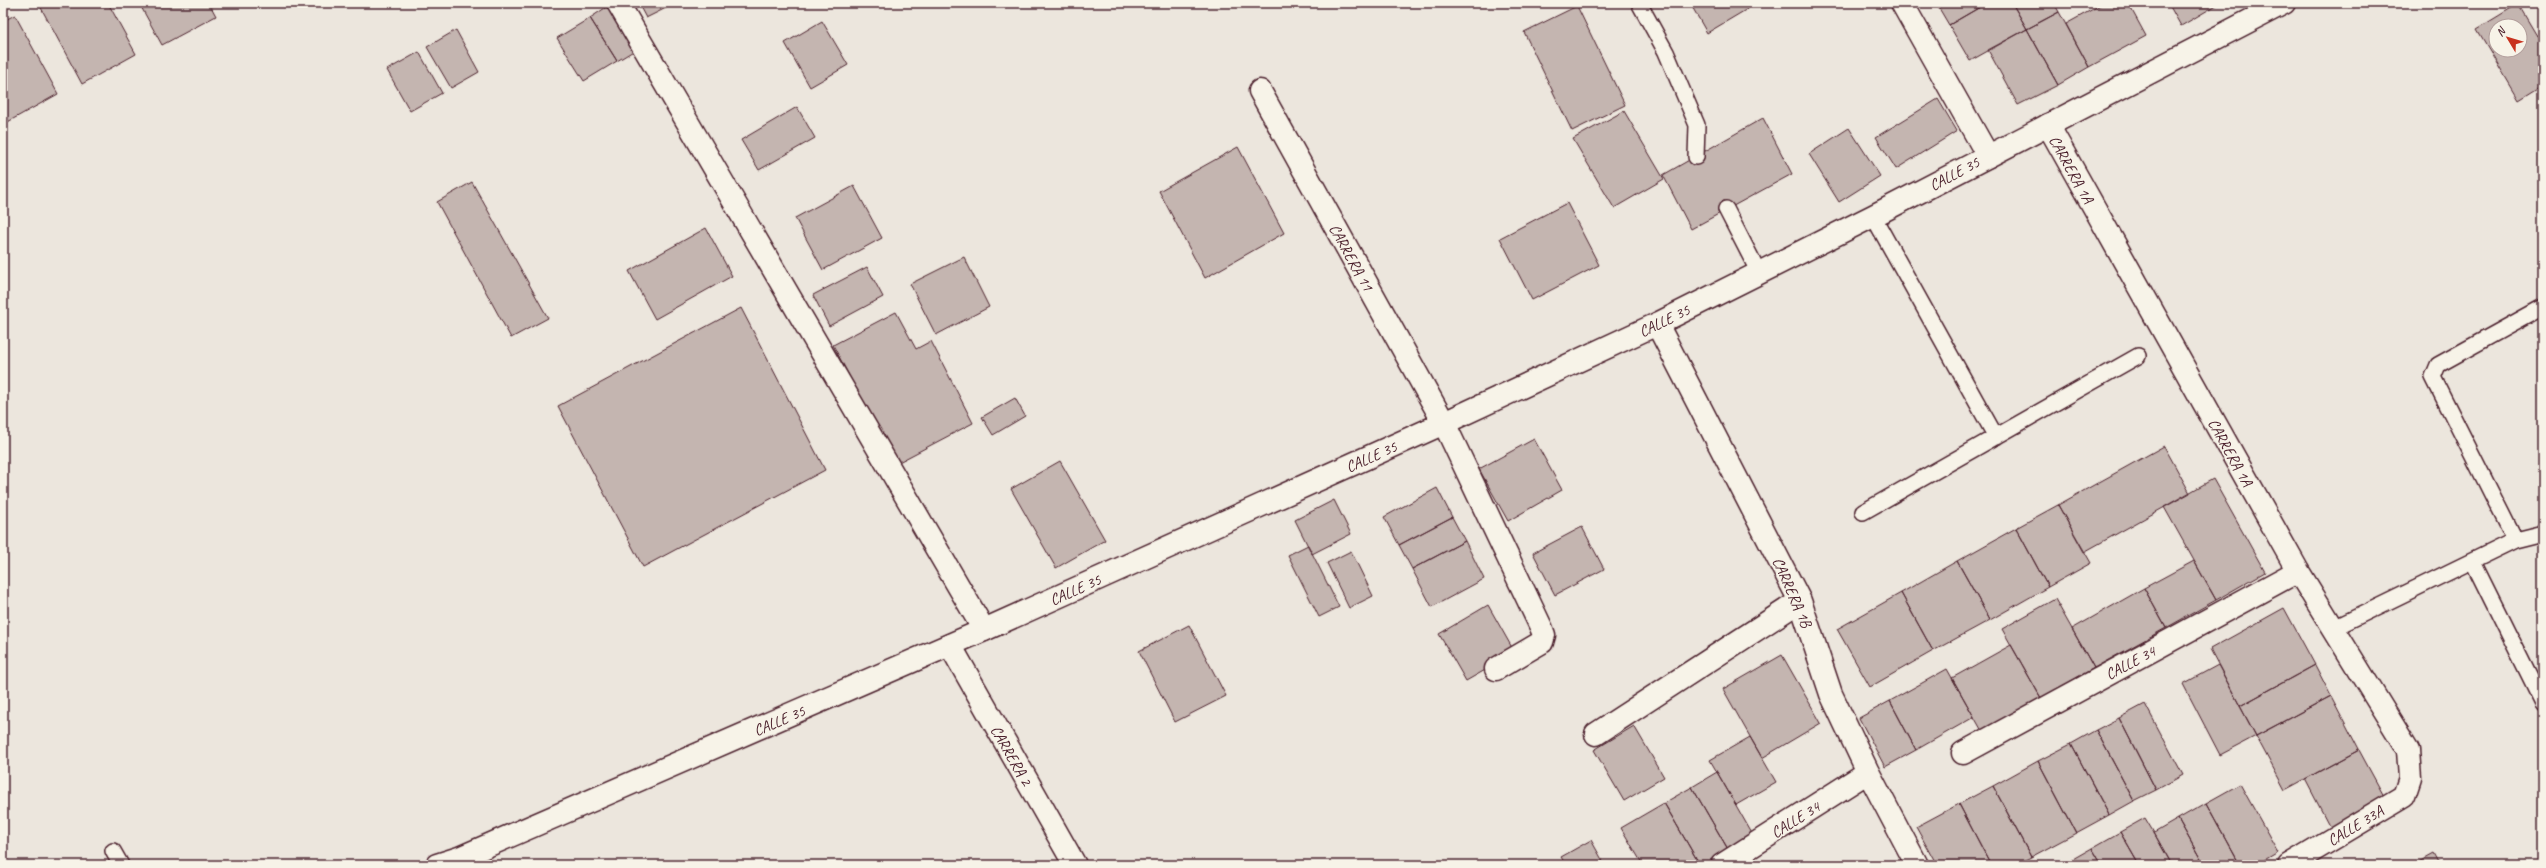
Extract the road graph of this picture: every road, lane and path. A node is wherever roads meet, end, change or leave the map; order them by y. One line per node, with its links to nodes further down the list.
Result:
1 (618, 3): 24 (street)
2 (1639, 3): 8 (lane)
3 (1902, 3): 7 (street)
4 (2284, 3): 6 (street, CALLE 35)
5 (1260, 91): 15 (street, CARRERA 11)
6 (2048, 125): 7 (street, CALLE 35); 21 (street, CARRERA 1A)
7 (1988, 156): 10 (street, CALLE 35)
8 (1696, 157)
9 (1726, 209): 11 (lane)
10 (1873, 216): 11 (street, CALLE 35); 16 (lane)
11 (1759, 273): 13 (street, CALLE 35)
12 (2543, 307): 19 (lane)
13 (1657, 324): 15 (street, CALLE 35); 22 (street, CARRERA 1B)
14 (2138, 356): 16 (lane)
15 (1444, 423): 24 (street, CALLE 35); 26 (street, CARRERA 11)
16 (1996, 437): 17 (lane)
17 (1863, 512)
18 (2543, 534): 19 (lane)
19 (2515, 540): 20 (lane)
20 (2473, 562): 23 (lane); 27 (lane)
21 (2298, 572): 23 (street, CARRERA 1A); 29 (street, CALLE 34)
22 (1800, 601): 28 (street); 30 (street, CARRERA 1B)
23 (2332, 629): 31 (street, CARRERA 1A)
24 (984, 630): 25 (street, CALLE 35)
25 (950, 645): 34 (street, CALLE 35); 35 (street, CARRERA 2)
26 (1496, 669)
27 (2543, 703)
28 (1596, 734)
29 (1963, 753)
30 (1868, 772): 36 (street, CALLE 34); 37 (street, CARRERA 1B)
31 (2410, 778): 38 (street, CALLE 33A)
32 (113, 851): 33 (lane)
33 (121, 865)
34 (437, 865)
35 (1075, 865)
36 (1722, 865)
37 (1917, 865)
38 (2289, 865)

